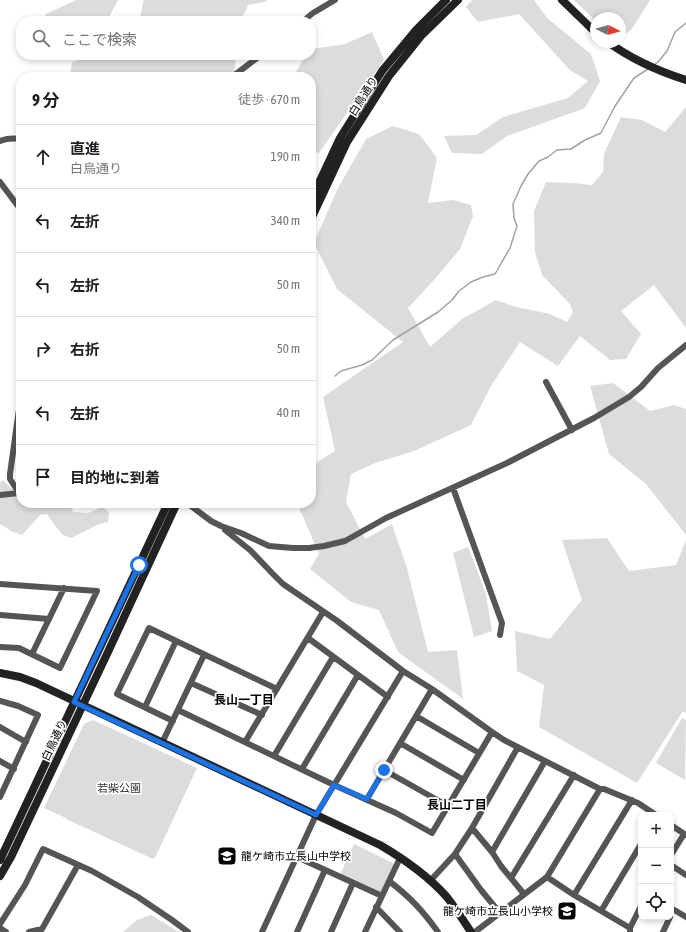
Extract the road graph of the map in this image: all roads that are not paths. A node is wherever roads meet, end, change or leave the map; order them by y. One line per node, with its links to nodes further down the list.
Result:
1 (335, 0): 5 (street)
2 (446, 0): 14 (main road, 白鳥通り)
3 (458, 0): 16 (main road, 白鳥通り)
4 (562, 0): 6 (main road)
5 (309, 16)
6 (590, 27)
7 (617, 48): 10 (main road)
8 (255, 60): 9 (street)
9 (239, 72)
10 (686, 80)
11 (16, 138): 12 (street)
12 (0, 141)
13 (0, 182): 15 (street)
14 (316, 189)
15 (16, 203)
16 (316, 208)
17 (686, 345): 19 (street)
18 (546, 382): 19 (street)
19 (572, 430): 22 (street)
20 (16, 431): 21 (street)
21 (16, 487)
22 (453, 488): 28 (street); 34 (street)
23 (16, 493): 24 (street)
24 (0, 495)
25 (166, 508): 49 (main road, 白鳥通り)
26 (175, 508): 50 (main road, 白鳥通り)
27 (194, 508): 28 (street)
28 (221, 526): 31 (street)
29 (0, 584): 30 (street)
30 (64, 588): 33 (street); 38 (street)
31 (323, 612): 35 (street); 41 (street)
32 (0, 615): 33 (street)
33 (49, 619): 38 (street)
34 (500, 635)
35 (308, 638): 40 (street); 45 (street)
36 (176, 641): 39 (street); 51 (street); 51 (street)
37 (0, 647): 38 (street)
38 (32, 654)
39 (204, 655): 44 (street); 45 (street)
40 (333, 656): 43 (street); 64 (street)
41 (403, 671): 46 (street); 47 (street)
42 (0, 673): 49 (main road)
43 (358, 675): 47 (street); 68 (street)
44 (191, 683): 52 (street); 53 (street)
45 (278, 689): 53 (street)
46 (432, 689): 54 (street); 57 (street)
47 (388, 697): 72 (street)
48 (0, 701): 58 (street)
49 (74, 702): 50 (main road); 89 (main road, 白鳥通り)
50 (82, 706): 60 (main road); 94 (main road, 白鳥通り)
51 (145, 707): 55 (street)
52 (178, 710): 55 (street); 59 (street)
53 (262, 715): 59 (street)
54 (416, 716): 61 (street); 63 (street)
55 (173, 721): 60 (street)
56 (0, 728): 58 (street)
57 (492, 732): 62 (street); 63 (street)
58 (26, 742): 67 (street)
59 (245, 742): 64 (street)
60 (162, 743): 79 (main road)
61 (400, 743): 69 (street); 71 (street)
62 (518, 747): 66 (street); 81 (street)
63 (479, 753): 71 (street)
64 (274, 756): 68 (street)
65 (0, 761): 67 (street)
66 (545, 761): 70 (street); 85 (street)
67 (14, 768): 74 (street)
68 (302, 769): 72 (street)
69 (384, 770): 75 (street); 77 (street)
70 (574, 776): 73 (street); 96 (street)
71 (464, 780): 77 (street)
72 (334, 785): 75 (street); 79 (street)
73 (600, 789): 76 (street); 95 (street)
74 (0, 797)
75 (367, 799): 77 (street)
76 (632, 800): 78 (street); 101 (street)
77 (448, 806)
78 (652, 812)
79 (316, 815): 87 (street); 88 (main road)
80 (674, 827): 82 (street)
81 (472, 828): 85 (street); 86 (street)
82 (685, 834): 84 (street)
83 (639, 848): 104 (street)
84 (674, 850)
85 (492, 852): 96 (street)
86 (455, 854): 98 (street); 106 (street)
87 (297, 857): 92 (street); 116 (street)
88 (400, 858): 97 (street); 98 (main road)
89 (0, 860)
90 (78, 865): 110 (street); 114 (street); 115 (street)
91 (674, 868): 93 (street)
92 (325, 870): 99 (street); 117 (street)
93 (686, 875)
94 (0, 876)
95 (547, 877): 100 (street); 101 (street)
96 (511, 878): 100 (street)
97 (389, 881): 102 (street); 121 (street)
98 (430, 881): 122 (main road)
99 (354, 883): 102 (street); 118 (street)
100 (524, 894): 106 (street)
101 (574, 895): 104 (street)
102 (382, 896): 103 (street)
103 (376, 907): 119 (street); 120 (street)
104 (601, 911): 112 (street)
105 (674, 912): 108 (street)
106 (500, 913): 123 (street)
107 (638, 913): 112 (street)
108 (686, 917)
109 (669, 920): 124 (street)
110 (0, 924)
111 (0, 928): 113 (street)
112 (630, 930)
113 (6, 932)
114 (29, 932)
115 (188, 932)
116 (262, 932)
117 (297, 932)
118 (331, 932)
119 (365, 932)
120 (400, 932)
121 (438, 932)
122 (471, 932)
123 (475, 932)
124 (663, 932)

